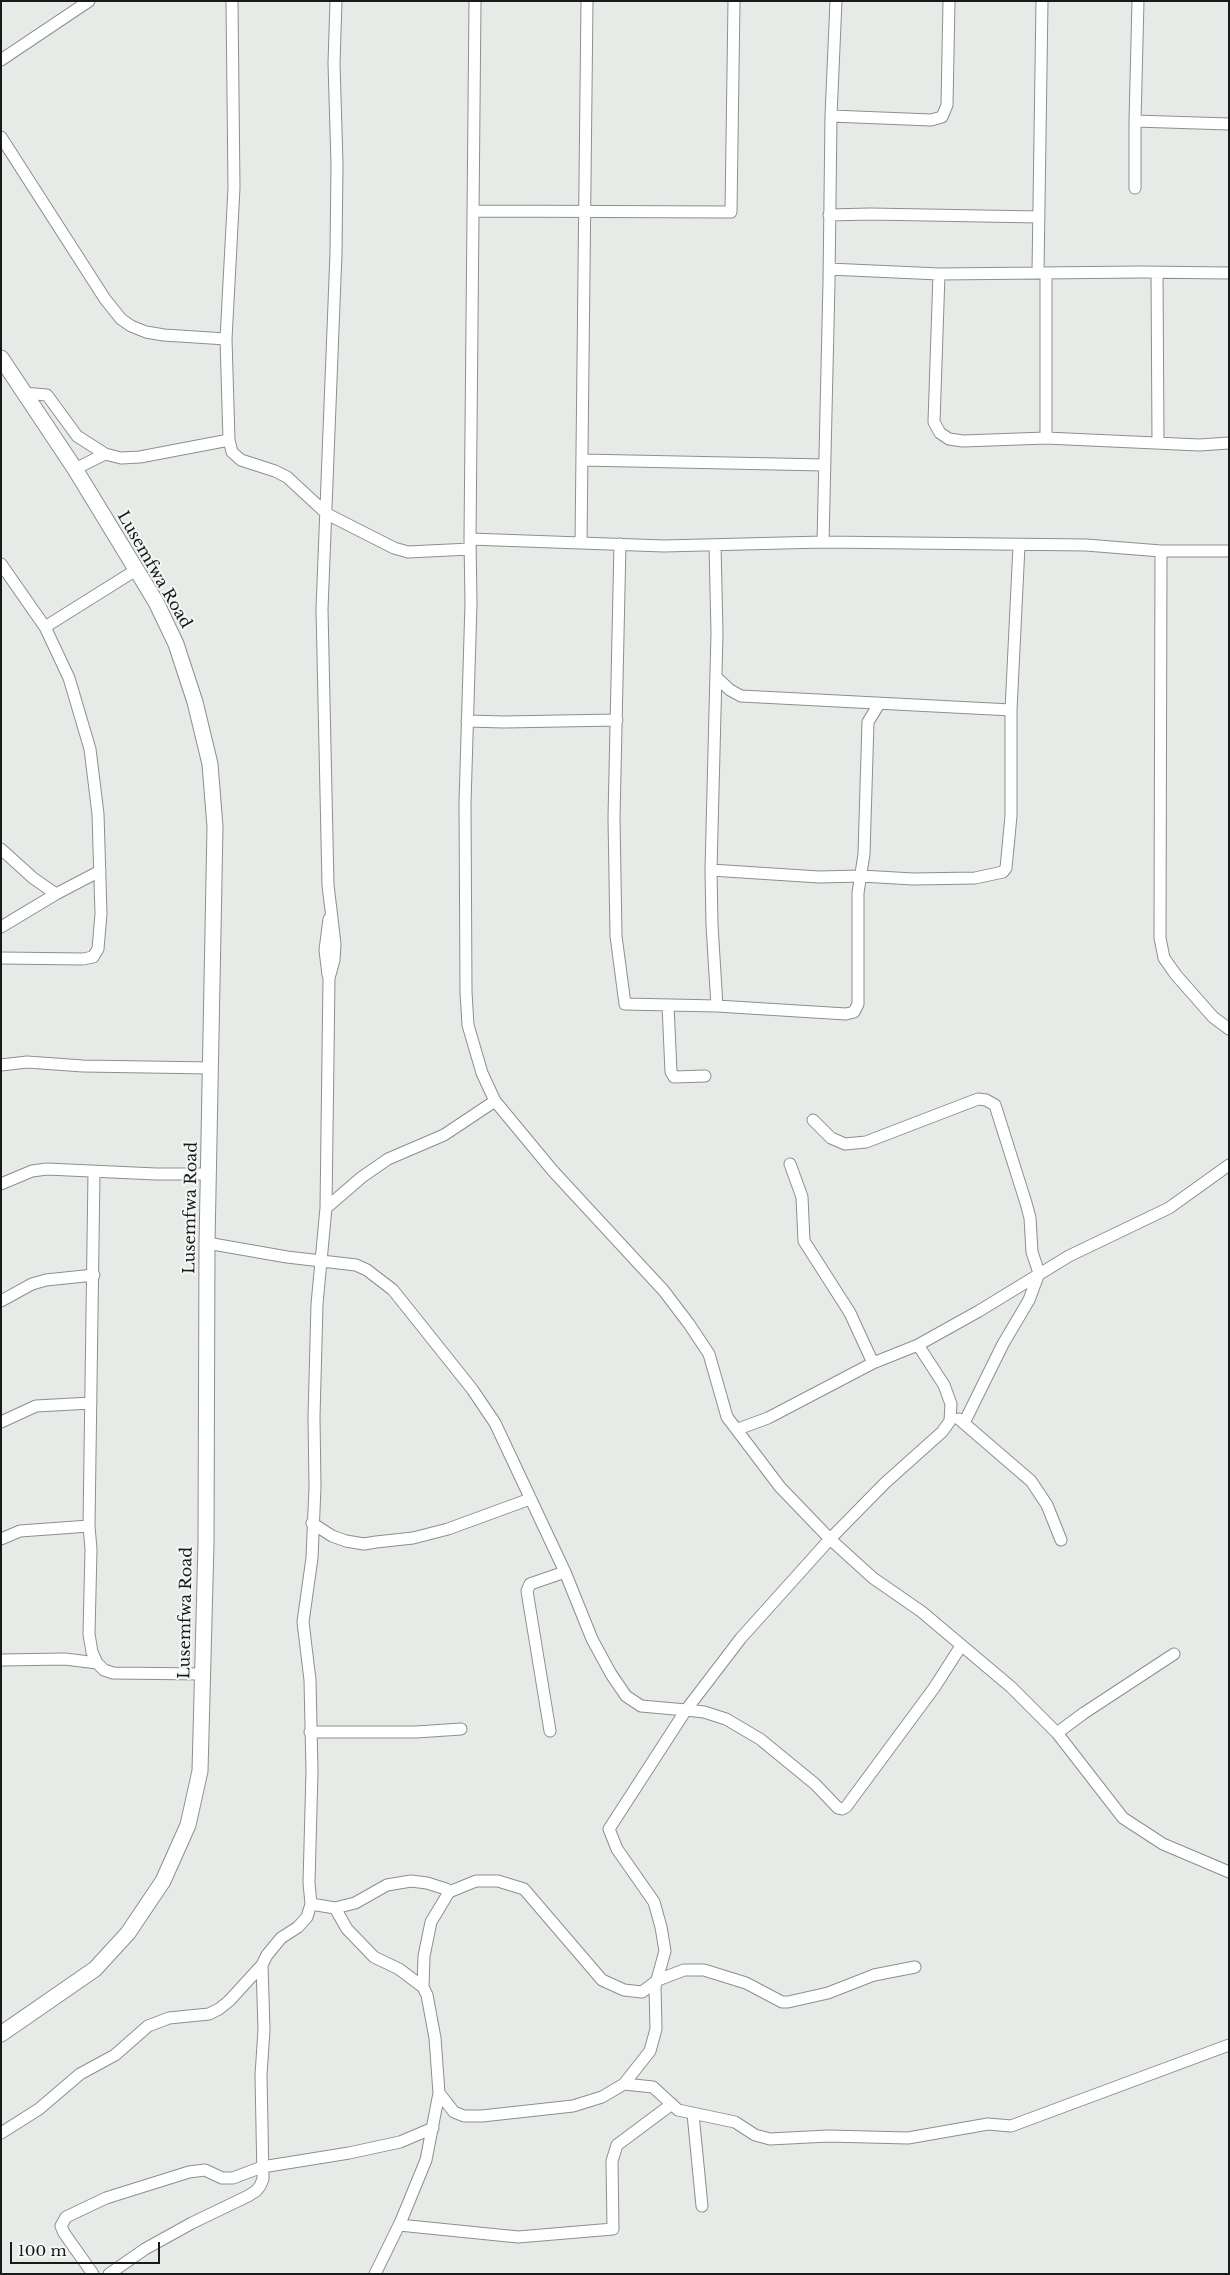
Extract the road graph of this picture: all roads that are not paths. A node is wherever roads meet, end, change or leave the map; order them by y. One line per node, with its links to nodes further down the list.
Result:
1 (89, 1): 11 (street)
2 (232, 1): 26 (street)
3 (336, 1): 37 (street)
4 (475, 1): 17 (street)
5 (587, 1): 18 (street)
6 (734, 1): 18 (street)
7 (836, 1): 12 (street)
8 (949, 1): 12 (street)
9 (1042, 1): 20 (street)
10 (1138, 1): 13 (street)
11 (1, 60)
12 (830, 116): 19 (street)
13 (1135, 121): 14 (street); 16 (street)
14 (1229, 124)
15 (1, 137): 26 (street)
16 (1135, 188)
17 (474, 211): 18 (street); 40 (street)
18 (585, 212): 34 (street)
19 (829, 215): 20 (street); 21 (street)
20 (1039, 217): 22 (street)
21 (829, 269): 25 (street); 35 (street)
22 (1042, 273): 23 (street); 25 (street); 29 (street)
23 (1157, 273): 24 (street); 31 (street)
24 (1229, 273)
25 (939, 274): 29 (street)
26 (226, 339): 30 (street)
27 (1, 358): 28 (street, Lusemfwa Road)
28 (23, 393): 33 (street); 36 (street, Lusemfwa Road)
29 (1046, 438): 31 (street)
30 (229, 440): 33 (street); 37 (street)
31 (1158, 441): 32 (street)
32 (1229, 443)
33 (105, 454): 36 (street)
34 (582, 460): 35 (street); 38 (street)
35 (824, 465): 39 (street)
36 (75, 469): 47 (street, Lusemfwa Road)
37 (327, 514): 40 (street); 76 (street)
38 (581, 542): 40 (street); 41 (street)
39 (823, 542): 42 (street); 43 (street)
40 (470, 544): 54 (street)
41 (620, 544): 42 (street); 53 (street)
42 (716, 545): 49 (street)
43 (1019, 546): 44 (street); 52 (street)
44 (1161, 551): 45 (street); 65 (street)
45 (1229, 551)
46 (1, 564): 48 (street)
47 (136, 570): 48 (street); 67 (street, Lusemfwa Road)
48 (45, 627): 58 (street)
49 (716, 677): 50 (street); 57 (street)
50 (855, 702): 51 (street); 55 (street)
51 (879, 704): 52 (street); 55 (street)
52 (1011, 710): 59 (street)
53 (617, 720): 54 (street); 63 (street)
54 (467, 721): 69 (street)
55 (868, 722): 59 (street)
56 (1, 849): 60 (street)
57 (711, 870): 59 (street); 64 (street)
58 (100, 872): 60 (street); 62 (street)
59 (861, 876): 64 (street)
60 (56, 894): 61 (street)
61 (1, 927)
62 (1, 958)
63 (668, 1005): 64 (street); 68 (street)
64 (717, 1006)
65 (1229, 1029)
66 (1, 1065): 67 (street)
67 (211, 1068): 74 (street, Lusemfwa Road)
68 (705, 1076)
69 (494, 1101): 76 (street); 88 (street)
70 (814, 1120): 79 (street)
71 (790, 1164): 83 (street)
72 (1229, 1165): 79 (street)
73 (94, 1172): 74 (street); 75 (street); 80 (street)
74 (208, 1174): 77 (street, Lusemfwa Road)
75 (1, 1184)
76 (326, 1208): 78 (street)
77 (207, 1243): 78 (street); 100 (street, Lusemfwa Road)
78 (322, 1261): 89 (street); 90 (street)
79 (1039, 1273): 82 (street); 87 (street)
80 (94, 1275): 81 (street); 84 (street)
81 (1, 1301)
82 (918, 1345): 83 (street); 85 (street)
83 (873, 1363): 88 (street)
84 (91, 1403): 86 (street); 91 (street)
85 (951, 1413): 87 (street); 93 (street)
86 (1, 1422)
87 (964, 1423): 94 (street)
88 (738, 1429): 93 (street)
89 (530, 1500): 90 (street); 95 (street)
90 (312, 1523): 103 (street)
91 (89, 1526): 92 (street); 99 (street)
92 (1, 1539)
93 (830, 1539): 96 (street); 101 (street)
94 (1061, 1540)
95 (565, 1572): 101 (street); 104 (street)
96 (961, 1646): 101 (street); 105 (street)
97 (1174, 1654): 105 (street)
98 (1, 1660): 99 (street)
99 (97, 1663): 100 (street)
100 (202, 1674): 114 (street, Lusemfwa Road)
101 (686, 1710): 112 (street)
102 (461, 1729): 103 (street)
103 (310, 1732): 108 (street)
104 (550, 1732)
105 (1057, 1734): 106 (street)
106 (1229, 1872)
107 (449, 1892): 109 (street); 112 (street); 113 (street)
108 (311, 1904): 109 (street); 110 (street)
109 (335, 1908): 113 (street)
110 (262, 1965): 121 (street); 122 (street)
111 (915, 1967): 112 (street)
112 (658, 1980): 116 (street)
113 (423, 1986): 117 (street)
114 (1, 2034)
115 (1229, 2045): 119 (street)
116 (624, 2084): 117 (street); 118 (street)
117 (439, 2093): 120 (street)
118 (672, 2104): 119 (street); 124 (street)
119 (692, 2114): 123 (street)
120 (433, 2128): 122 (street); 124 (street)
121 (1, 2133)
122 (262, 2167): 125 (street); 126 (street)
123 (702, 2206)
124 (399, 2225): 127 (street)
125 (93, 2274)
126 (109, 2274)
127 (374, 2274)

